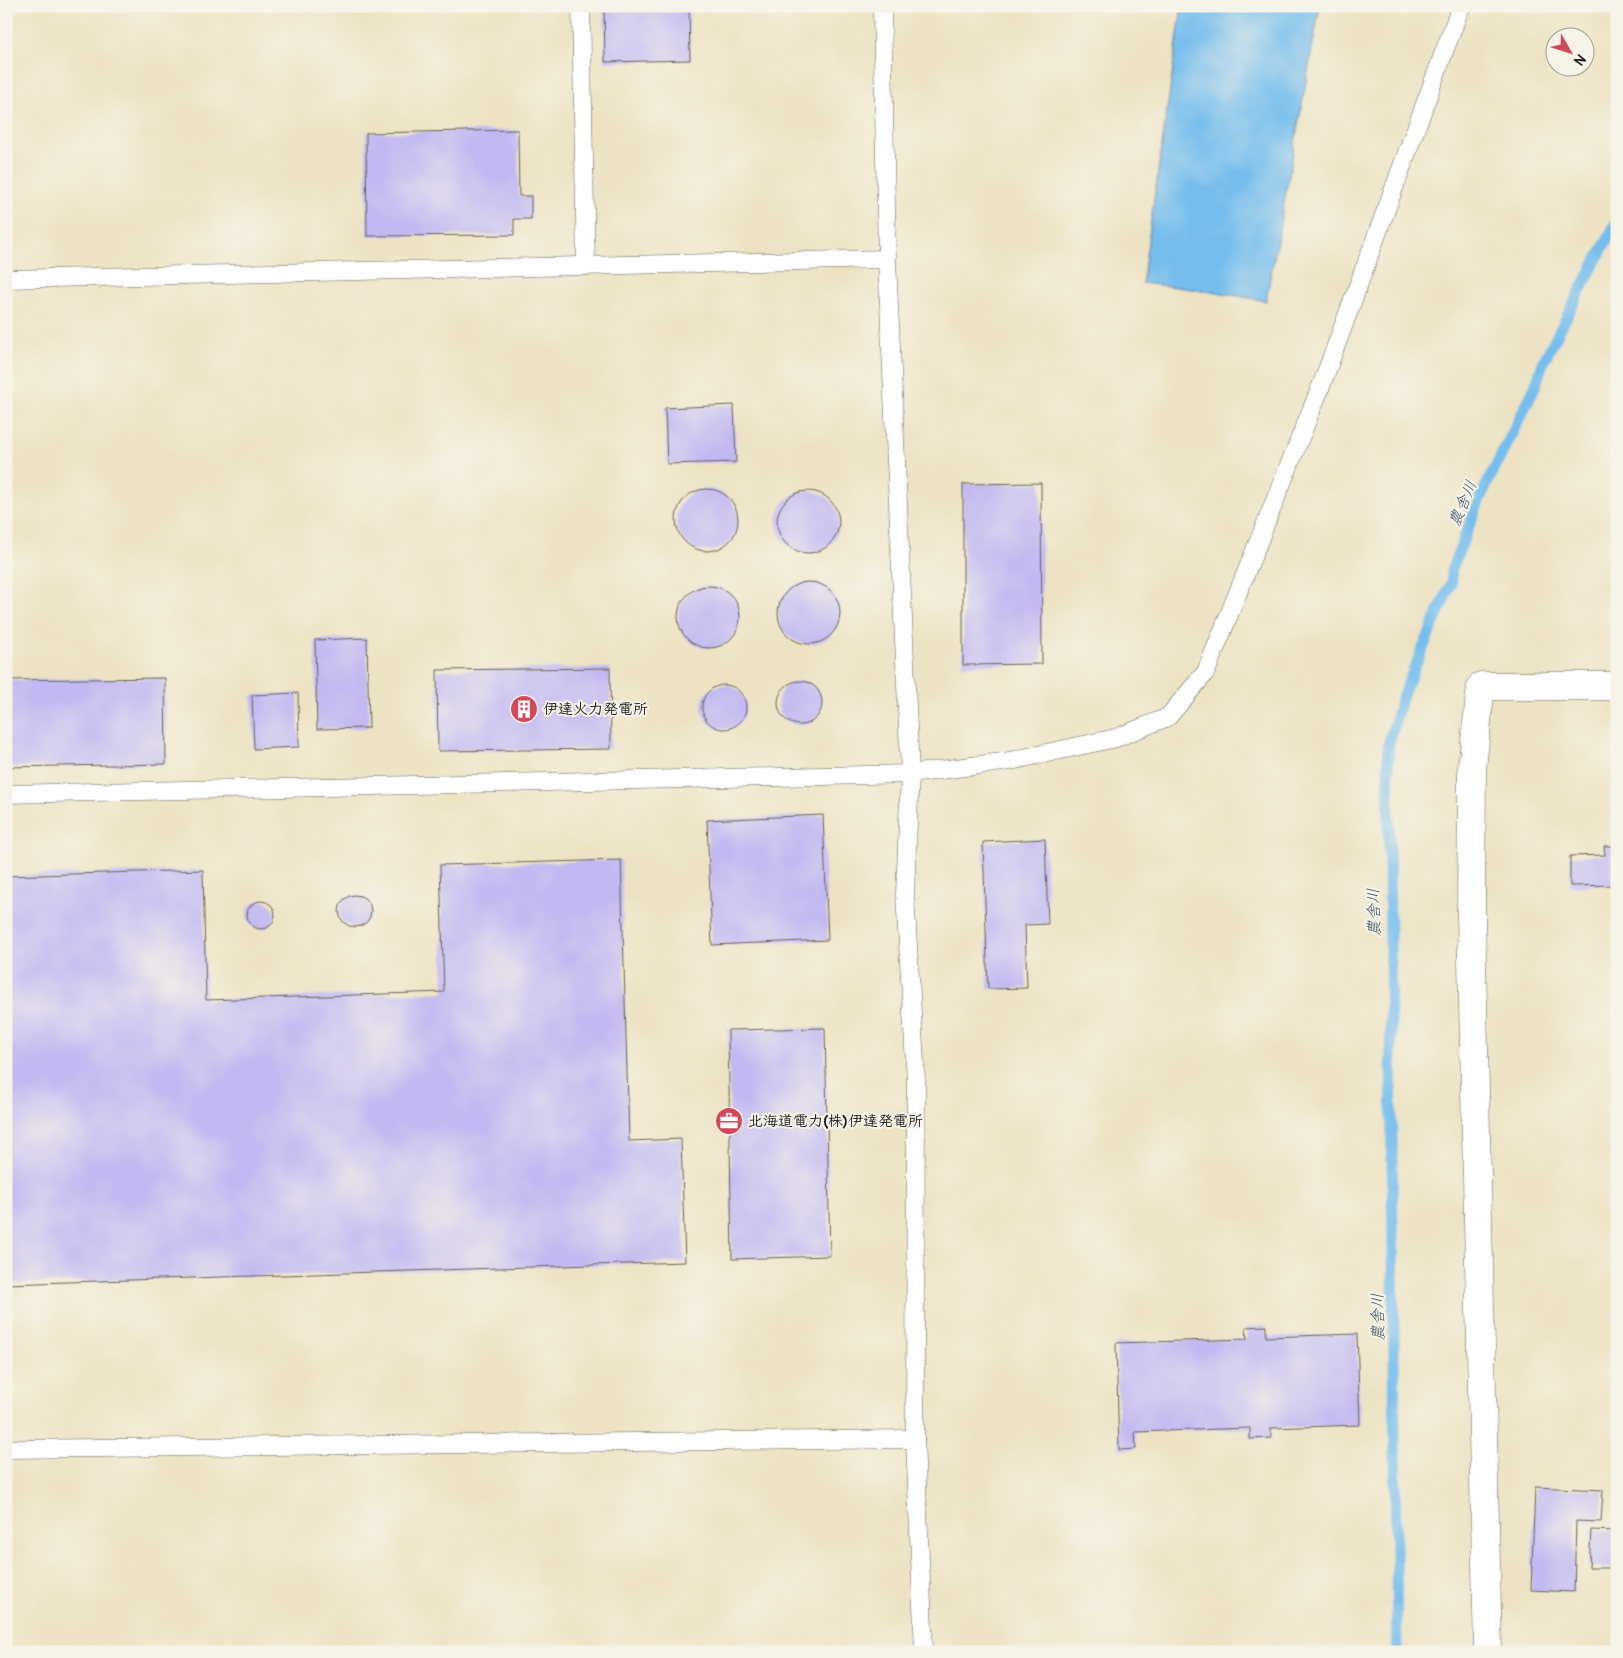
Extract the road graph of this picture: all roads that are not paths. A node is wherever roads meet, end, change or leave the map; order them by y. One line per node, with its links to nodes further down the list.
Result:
1 (581, 6): 5 (lane)
2 (882, 6): 4 (lane)
3 (1461, 6): 8 (lane)
4 (886, 259): 5 (lane); 8 (lane)
5 (586, 266): 6 (lane)
6 (6, 279)
7 (1617, 686): 13 (street)
8 (910, 774): 9 (lane); 10 (lane)
9 (6, 794)
10 (915, 1439): 11 (lane); 12 (lane)
11 (6, 1449)
12 (924, 1652)
13 (1488, 1652)

